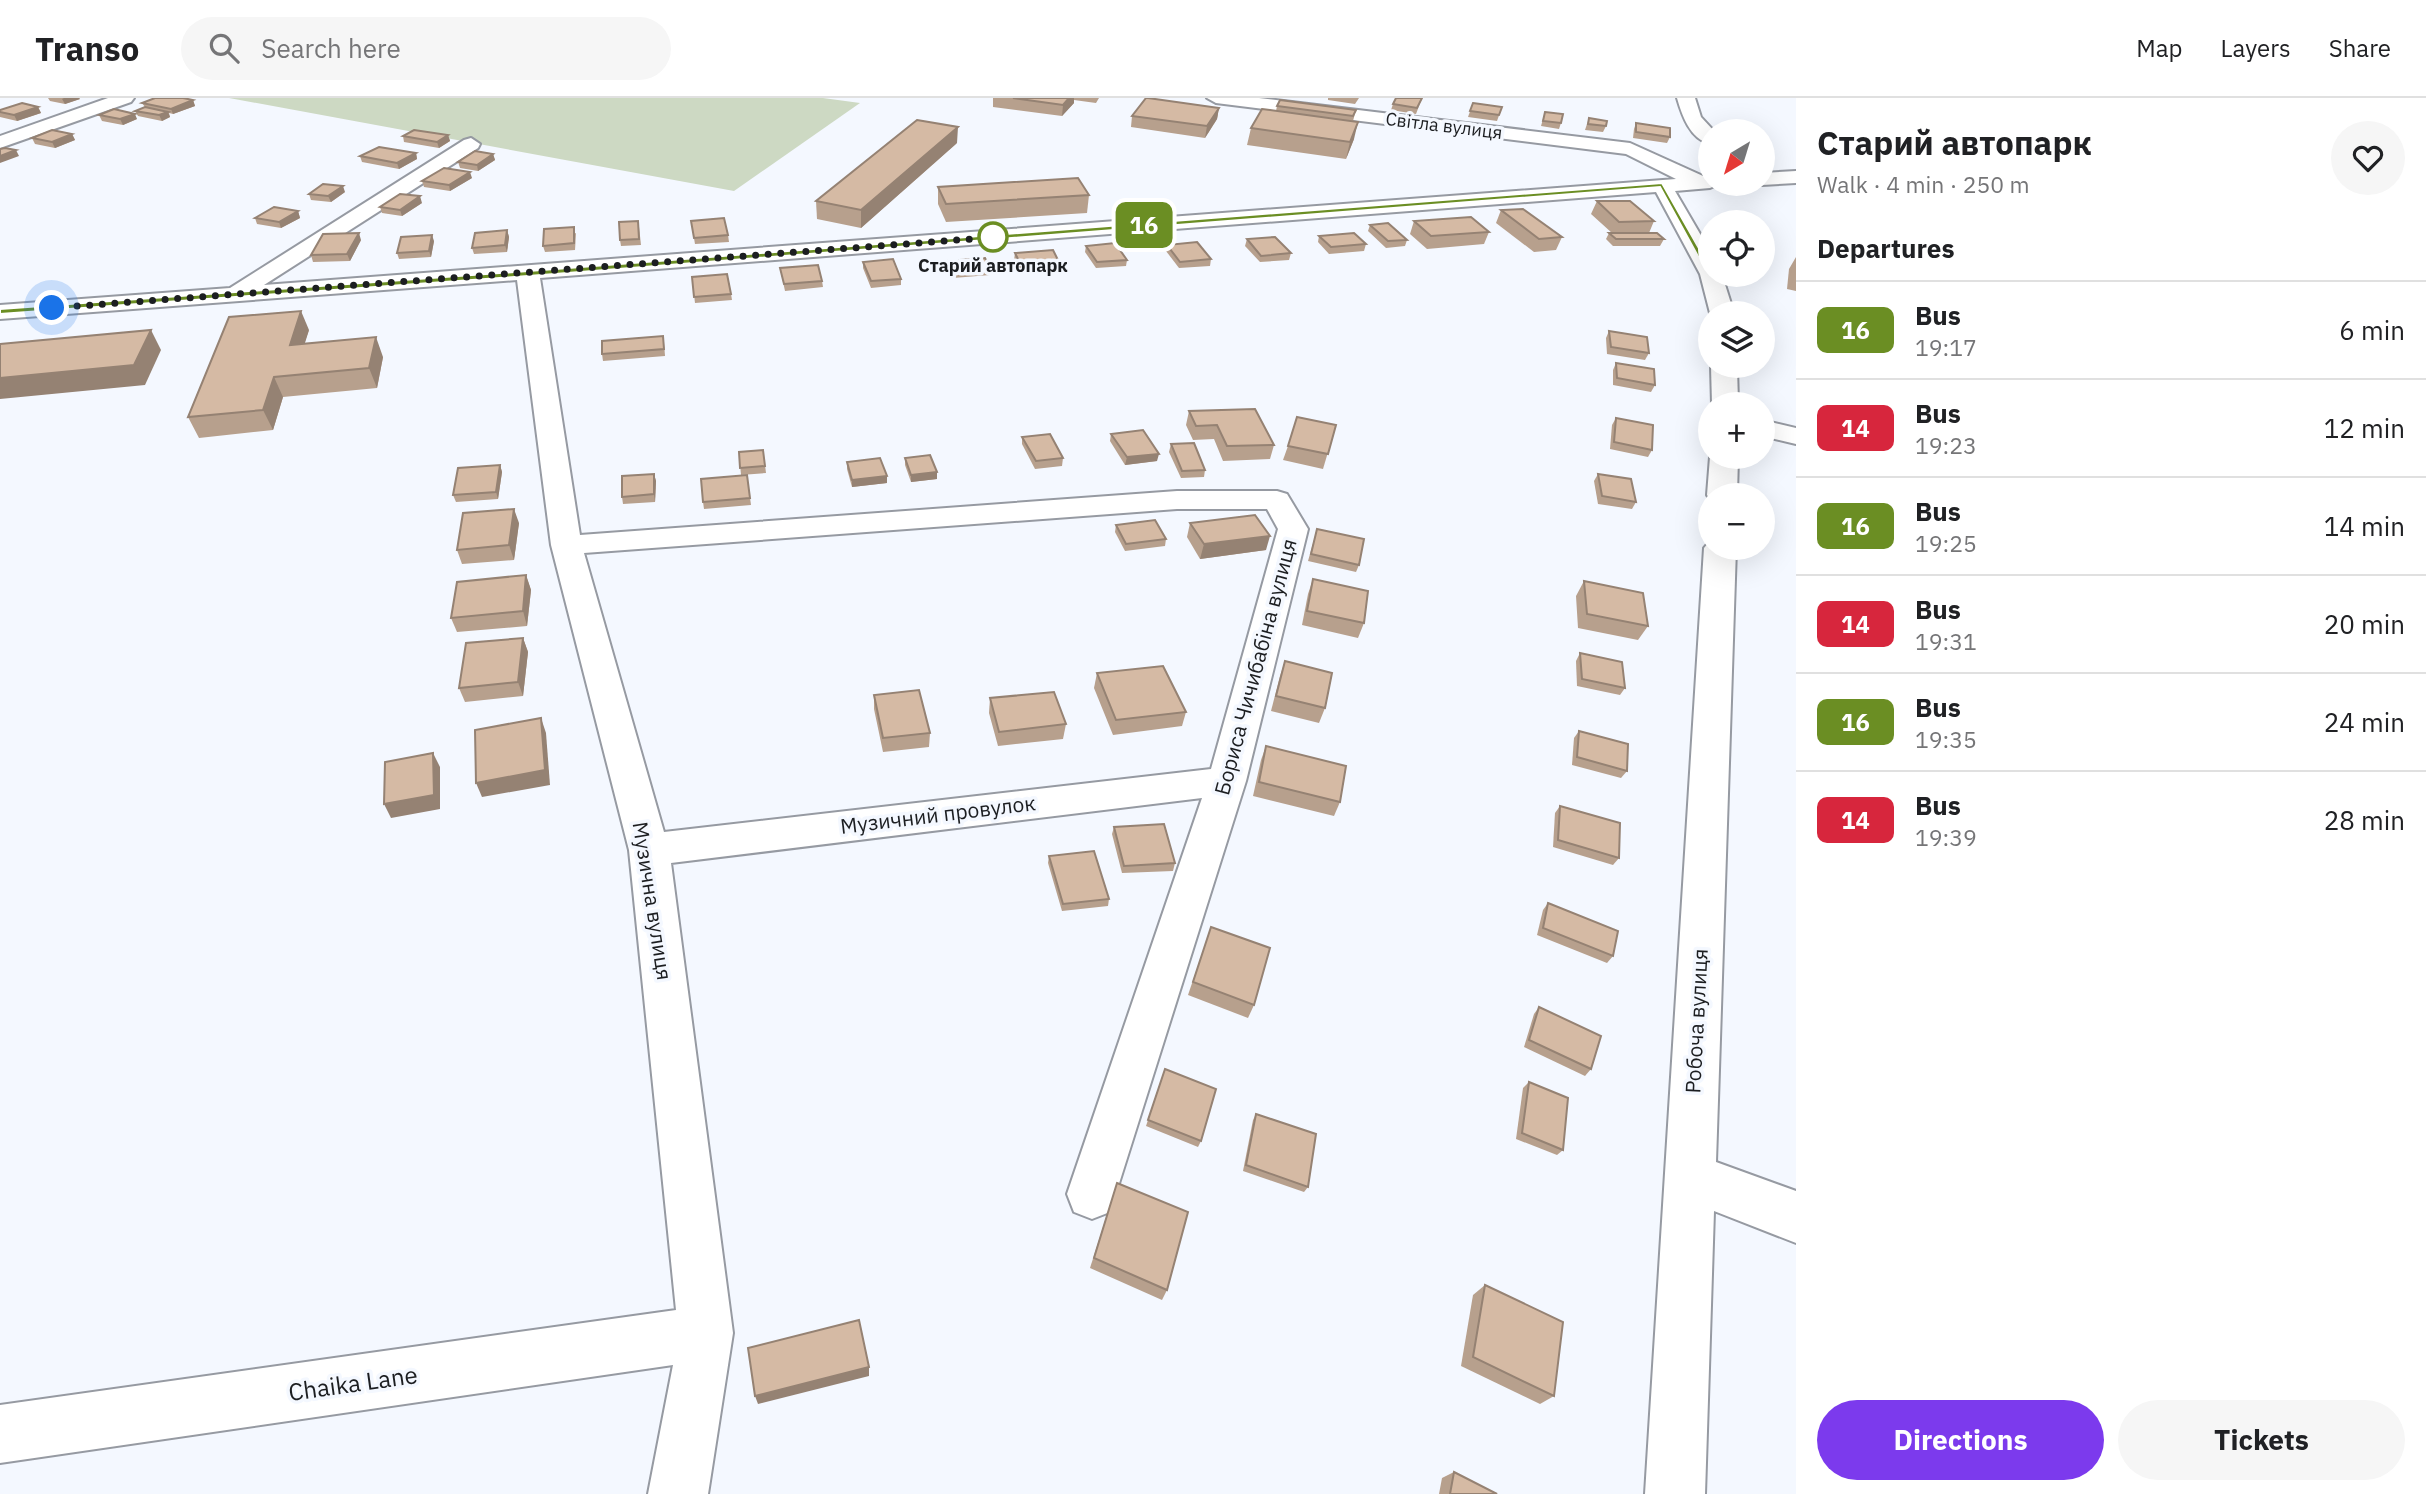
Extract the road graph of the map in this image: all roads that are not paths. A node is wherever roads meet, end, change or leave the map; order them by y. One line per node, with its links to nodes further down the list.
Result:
1 (125, 98): 5 (street)
2 (1216, 98): 8 (street, Світла вулиця)
3 (1686, 98): 4 (street)
4 (1698, 125)
5 (0, 142)
6 (471, 145): 14 (street)
7 (1698, 168): 8 (street)
8 (1665, 176): 11 (street); 12 (street); 13 (street)
9 (1796, 177): 10 (street)
10 (1775, 178)
11 (1698, 182)
12 (1698, 247)
13 (528, 274): 14 (street); 18 (street, Музична вулиця)
14 (234, 294): 15 (street)
15 (0, 312)
16 (1775, 431): 17 (street)
17 (1796, 436)
18 (566, 545): 20 (street, Бориса Чичибабіна вулиця); 21 (street, Музична вулиця)
19 (1719, 560): 22 (street, Робоча вулиця)
20 (1227, 780): 21 (street, Музичний провулок); 23 (street, Бориса Чичибабіна вулиця)
21 (649, 850): 25 (street, Музична вулиця)
22 (1690, 1177): 24 (street); 28 (street, Робоча вулиця)
23 (1092, 1194)
24 (1796, 1217)
25 (706, 1333): 26 (street, Chaika Lane); 27 (street, Музична вулиця)
26 (0, 1434)
27 (678, 1494)
28 (1675, 1494)

